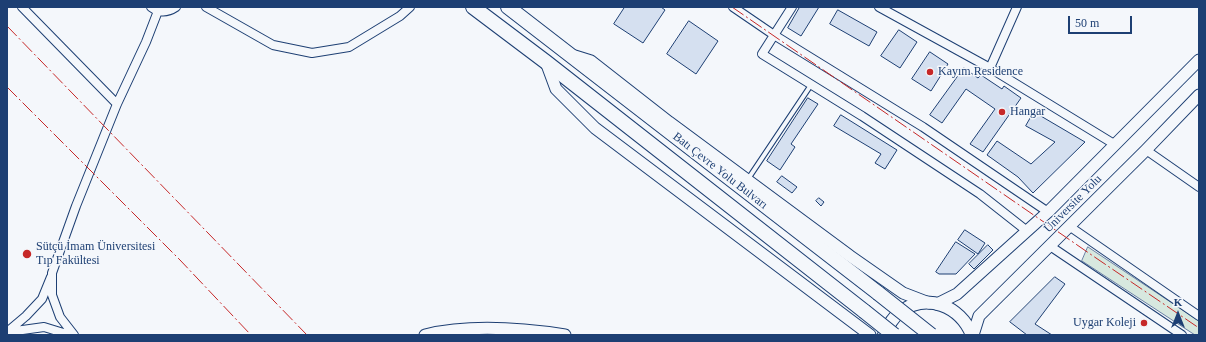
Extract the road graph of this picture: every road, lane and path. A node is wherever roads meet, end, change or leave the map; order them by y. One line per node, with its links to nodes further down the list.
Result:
1 (22, 7): 19 (street)
2 (176, 7): 11 (street)
3 (206, 7): 4 (street)
4 (410, 7)
5 (473, 7): 15 (highway, Batı Çevre Yolu Bulvarı)
6 (508, 7): 13 (highway, Batı Çevre Yolu Bulvarı)
7 (733, 7): 12 (street)
8 (792, 7): 12 (street)
9 (879, 7): 16 (street)
10 (1018, 7): 16 (street)
11 (154, 9): 19 (street)
12 (774, 35): 17 (street); 24 (street)
13 (569, 54): 22 (street); 40 (highway, Batı Çevre Yolu Bulvarı, bridge)
14 (1199, 60): 20 (street)
15 (546, 62): 37 (street); 39 (highway, Batı Çevre Yolu Bulvarı, bridge)
16 (990, 68): 20 (street)
17 (811, 85): 22 (lane); 26 (street)
18 (1199, 95): 21 (street, Üniversite Yolu)
19 (116, 104): 28 (street)
20 (1114, 144): 24 (street)
21 (1146, 150): 23 (street); 25 (street, Üniversite Yolu)
22 (748, 179): 29 (street)
23 (1199, 187)
24 (1048, 212): 26 (street)
25 (1069, 226): 27 (street, Üniversite Yolu); 30 (street)
26 (1027, 231): 29 (street)
27 (1050, 246): 41 (street, Üniversite Yolu); 42 (street)
28 (52, 272): 31 (street); 34 (street)
29 (933, 303): 38 (main road); 41 (main road)
30 (1199, 316)
31 (7, 332): 33 (street)
32 (532, 333): 35 (street); 36 (street)
33 (70, 335)
34 (74, 335)
35 (425, 335)
36 (565, 335)
37 (870, 335)
38 (884, 335)
39 (894, 335)
40 (932, 335)
41 (972, 335)
42 (1182, 335)

